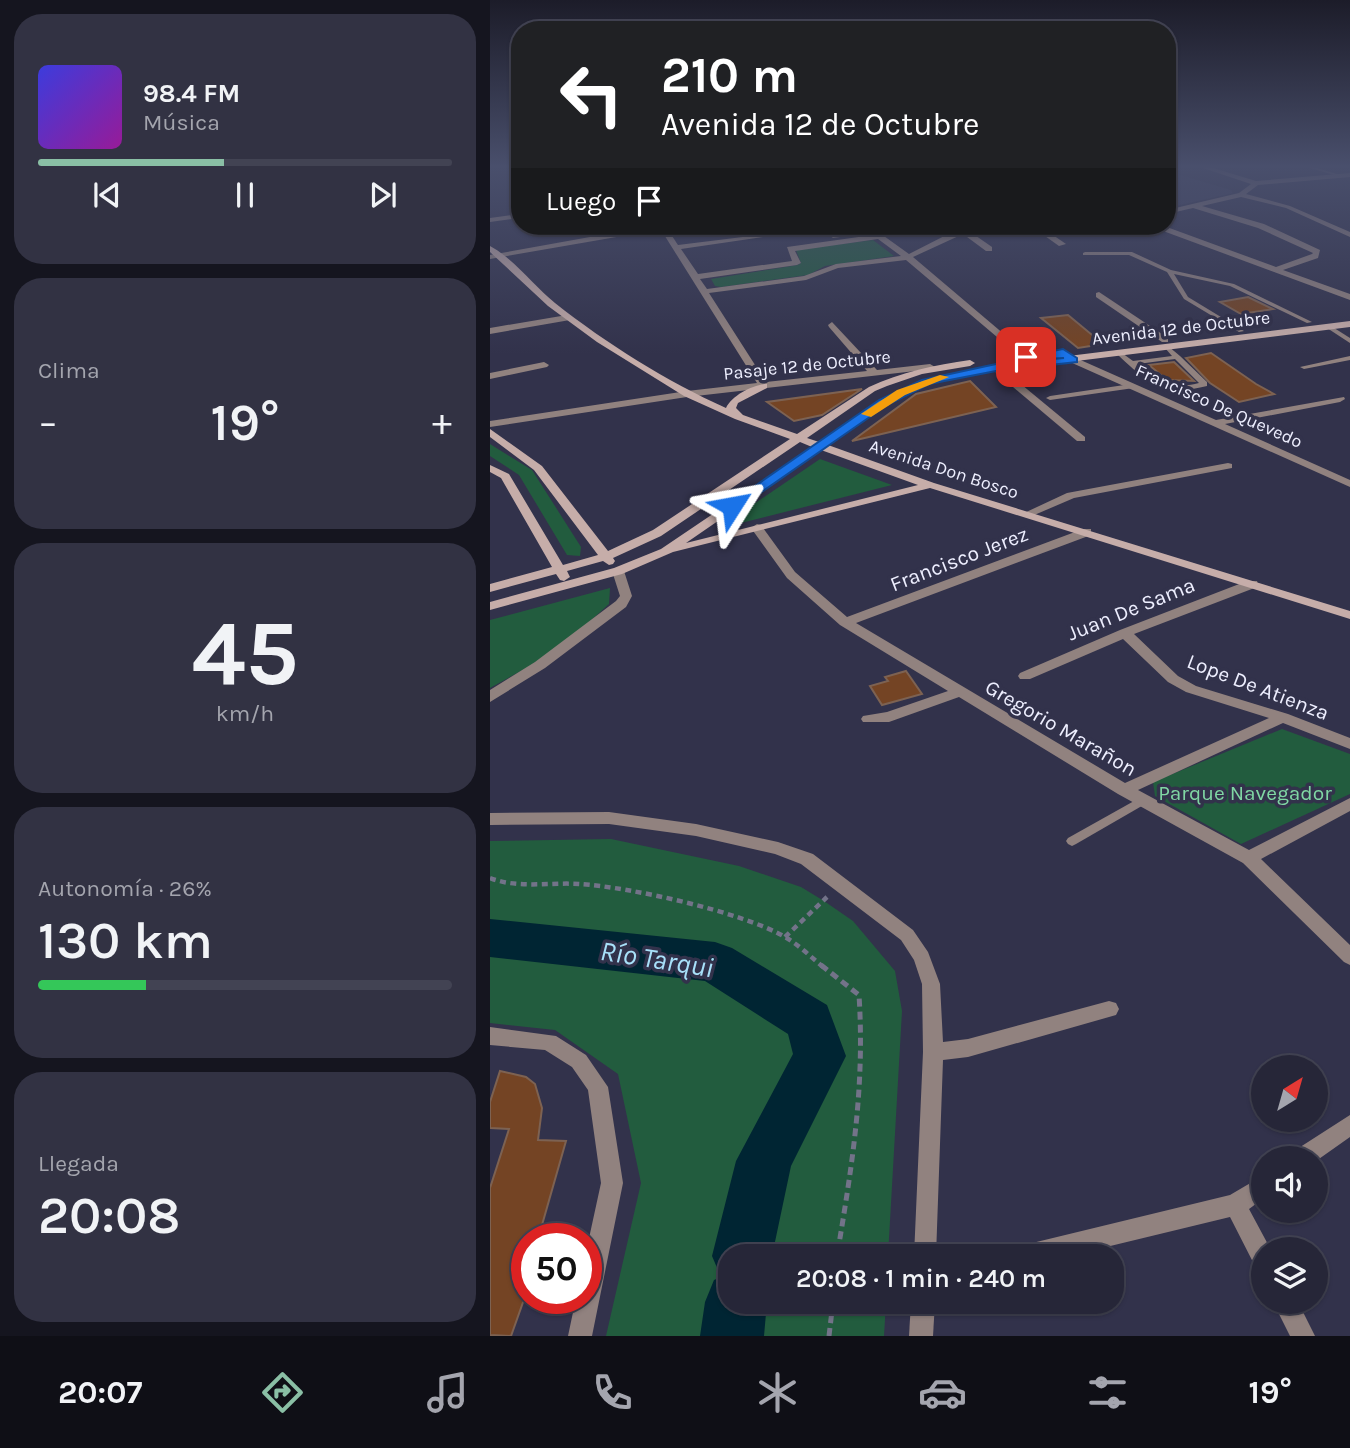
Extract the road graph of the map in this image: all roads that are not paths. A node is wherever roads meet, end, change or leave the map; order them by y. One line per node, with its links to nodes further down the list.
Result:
1 (1268, 229): 20 (street)
2 (1176, 232): 20 (street)
3 (611, 235): 18 (street)
4 (669, 235): 14 (street)
5 (832, 235): 12 (lane)
6 (854, 235): 12 (street)
7 (878, 235): 19 (street)
8 (953, 235): 19 (street)
9 (970, 235): 16 (street)
10 (1048, 235): 13 (street)
11 (759, 237): 14 (street)
12 (835, 239): 22 (street)
13 (1062, 244)
14 (678, 247): 22 (street)
15 (490, 248): 18 (main road, Avenida Don Bosco)
16 (989, 249)
17 (1085, 254): 21 (lane)
18 (494, 256): 27 (main road, Avenida Don Bosco)
19 (908, 257): 23 (street); 38 (street)
20 (1277, 268): 25 (street)
21 (1169, 271): 28 (lane); 33 (lane)
22 (698, 277): 23 (street)
23 (707, 291): 49 (street)
24 (1099, 295): 35 (street)
25 (1350, 297)
26 (1350, 317): 28 (main road, Avenida 12 de Octubre)
27 (567, 318): 32 (street); 53 (main road, Avenida Don Bosco)
28 (1308, 322): 33 (main road, Avenida 12 de Octubre)
29 (1350, 324): 31 (main road, Avenida 12 de Octubre)
30 (832, 325): 47 (street)
31 (1329, 327): 34 (lane); 35 (main road, Avenida 12 de Octubre)
32 (490, 331)
33 (1241, 331): 35 (main road, Avenida 12 de Octubre)
34 (1350, 341)
35 (1167, 344): 36 (main road, Avenida 12 de Octubre); 37 (main road, Avenida 12 de Octubre); 39 (lane)
36 (1063, 352): 38 (main road, Avenida 12 de Octubre); 41 (street, Francisco De Quevedo)
37 (1120, 354): 41 (main road, Avenida 12 de Octubre); 42 (lane)
38 (1026, 357): 45 (main road, Avenida 12 de Octubre)
39 (1178, 357): 42 (lane); 51 (lane)
40 (1350, 358): 44 (lane)
41 (1073, 360): 46 (main road, Avenida 12 de Octubre); 50 (street, Francisco De Quevedo)
42 (1133, 363): 51 (lane)
43 (544, 365): 48 (street)
44 (1304, 366)
45 (930, 367): 47 (street, Pasaje 12 de Octubre); 60 (main road, Avenida 12 de Octubre)
46 (996, 368): 61 (street); 62 (main road, Avenida 12 de Octubre)
47 (874, 373): 49 (street, Pasaje 12 de Octubre)
48 (490, 376)
49 (764, 386): 53 (street, Pasaje 12 de Octubre); 56 (main road)
50 (1131, 386): 52 (street, Francisco De Quevedo); 54 (lane)
51 (1164, 387): 52 (lane)
52 (1147, 393): 57 (street, Francisco De Quevedo)
53 (687, 394): 56 (main road, Avenida Don Bosco); 58 (street, Pasaje 12 de Octubre)
54 (1050, 398)
55 (1340, 399): 57 (street)
56 (739, 417): 60 (main road, Avenida Don Bosco)
57 (1217, 423): 65 (street, Francisco De Quevedo)
58 (490, 424)
59 (490, 432): 71 (main road)
60 (798, 438): 62 (main road, Avenida Don Bosco); 71 (main road, Avenida 12 de Octubre)
61 (1082, 439)
62 (822, 446): 66 (main road, Avenida Don Bosco); 70 (main road, Avenida 12 de Octubre)
63 (1228, 466): 67 (street)
64 (490, 468): 72 (main road)
65 (1350, 484)
66 (930, 485): 67 (main road, Avenida Don Bosco); 68 (main road)
67 (1028, 514): 69 (main road, Avenida Don Bosco)
68 (757, 528): 70 (main road); 79 (street, Gregorio Marañon)
69 (1087, 532): 75 (main road, Avenida Don Bosco); 79 (street, Francisco Jerez)
70 (665, 552): 73 (main road, Avenida 12 de Octubre)
71 (605, 557): 72 (main road, Avenida 12 de Octubre); 73 (main road)
72 (560, 570): 74 (main road); 76 (main road, Avenida 12 de Octubre)
73 (618, 570): 74 (main road, Avenida 12 de Octubre); 83 (street)
74 (569, 584): 77 (main road, Avenida 12 de Octubre)
75 (1252, 584): 78 (main road, Avenida Don Bosco); 80 (street, Juan De Sama)
76 (490, 588)
77 (490, 606)
78 (1350, 615)
79 (845, 622): 82 (street, Gregorio Marañon)
80 (1125, 633): 81 (street, Juan De Sama); 84 (street, Lope De Atienza)
81 (1025, 676)
82 (960, 692): 85 (street); 87 (street, Gregorio Marañon)
83 (490, 697)
84 (1283, 718): 86 (street, Lope De Atienza); 87 (street)
85 (868, 719)
86 (1350, 744)
87 (1124, 790): 88 (street, Gregorio Marañon)
88 (1143, 800): 91 (lane); 92 (street, Gregorio Marañon)
89 (1350, 804): 92 (street)
90 (490, 819): 96 (street)
91 (1072, 841)
92 (1249, 858): 93 (street, Gregorio Marañon)
93 (1350, 957)
94 (1109, 1009): 96 (street)
95 (490, 1036): 106 (street)
96 (933, 1052): 102 (street)
97 (1350, 1125): 98 (street)
98 (1319, 1146)
99 (1251, 1194): 100 (street)
100 (1235, 1205): 101 (street); 103 (street)
101 (1252, 1237)
102 (925, 1244)
103 (1074, 1244)
104 (922, 1314): 107 (street)
105 (1292, 1314): 108 (street)
106 (580, 1336)
107 (921, 1336)
108 (1303, 1336)

